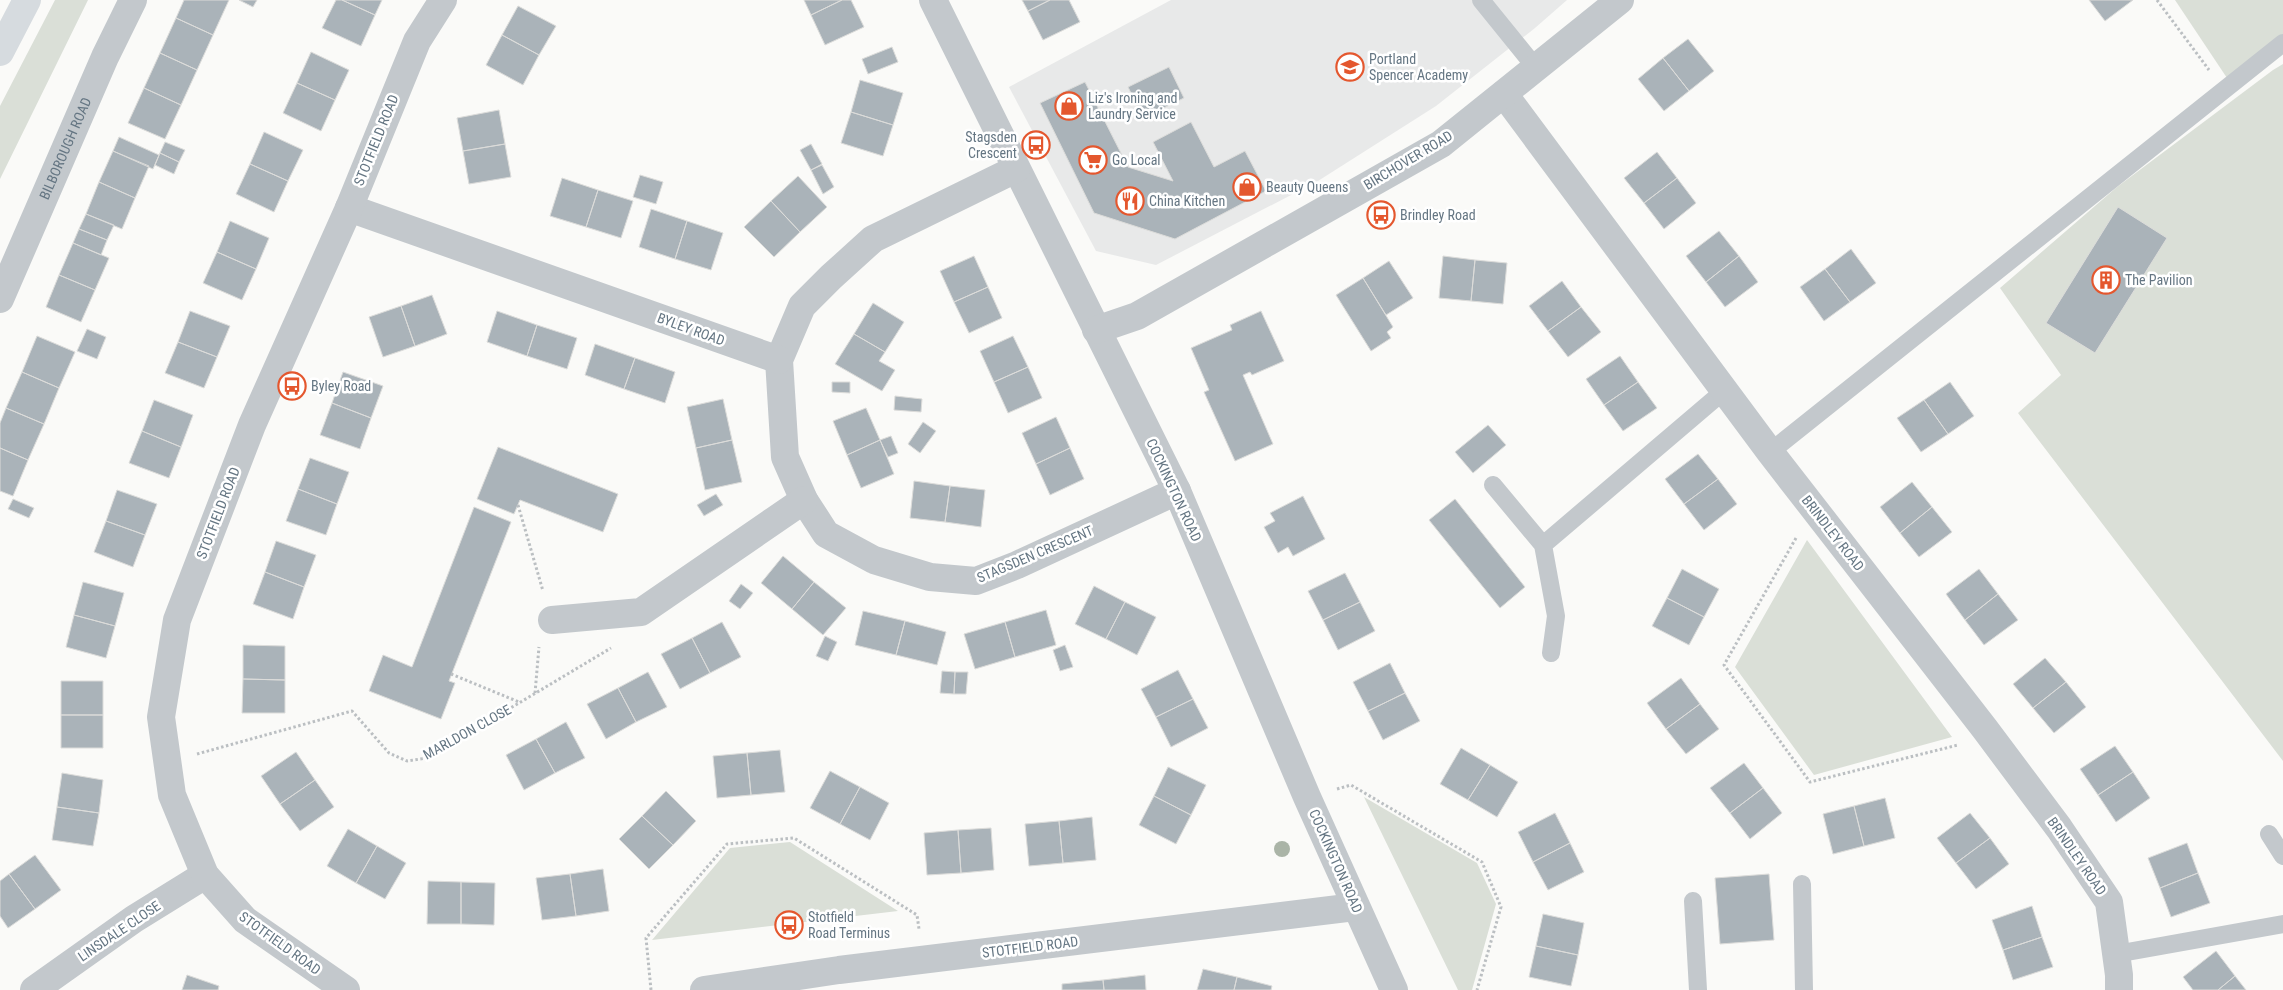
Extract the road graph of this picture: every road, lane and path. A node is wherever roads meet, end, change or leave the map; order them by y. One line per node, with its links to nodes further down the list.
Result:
1 (27, 0): 9 (main road)
2 (133, 0): 15 (street, BILBOROUGH ROAD)
3 (443, 0): 14 (street, STOTFIELD ROAD)
4 (932, 0): 13 (street, COCKINGTON ROAD)
5 (1481, 0): 10 (lane)
6 (1620, 0): 10 (street, BIRCHOVER ROAD)
7 (2157, 0): 11 (path)
8 (2283, 43): 11 (lane)
9 (0, 52)
10 (1536, 68): 12 (street, BIRCHOVER ROAD)
11 (2224, 90): 19 (lane)
12 (1504, 94): 16 (street, BIRCHOVER ROAD); 18 (street, BRINDLEY ROAD)
13 (1016, 169): 16 (street, COCKINGTON ROAD); 17 (street, STAGSDEN CRESCENT)
14 (349, 208): 17 (street, BYLEY ROAD); 33 (street, STOTFIELD ROAD)
15 (0, 299)
16 (1096, 330): 21 (street, COCKINGTON ROAD)
17 (779, 360): 22 (street, STAGSDEN CRESCENT)
18 (1725, 390): 19 (street, BRINDLEY ROAD); 25 (lane)
19 (1770, 452): 24 (street, BRINDLEY ROAD)
20 (1493, 485): 25 (lane)
21 (1177, 491): 22 (street, STAGSDEN CRESCENT); 34 (street, COCKINGTON ROAD)
22 (804, 500): 26 (street)
23 (518, 505): 27 (path)
24 (1821, 517): 32 (street, BRINDLEY ROAD); 32 (path)
25 (1543, 545): 28 (lane)
26 (640, 612): 27 (street); 30 (path, MARLDON CLOSE)
27 (552, 620): 30 (path)
28 (1551, 653)
29 (452, 674): 31 (path)
30 (535, 693): 31 (path, MARLDON CLOSE)
31 (520, 702): 33 (path, MARLDON CLOSE)
32 (1985, 729): 42 (street, BRINDLEY ROAD)
33 (168, 763): 37 (street, STOTFIELD ROAD)
34 (1307, 797): 40 (street, COCKINGTON ROAD); 49 (path)
35 (2269, 834): 36 (lane)
36 (2283, 856)
37 (205, 874): 44 (street, LINSDALE CLOSE); 45 (street, STOTFIELD ROAD)
38 (1802, 884): 51 (lane)
39 (1693, 900): 50 (lane)
40 (1356, 907): 43 (street, STOTFIELD ROAD); 48 (street, COCKINGTON ROAD)
41 (2283, 924): 42 (lane)
42 (2116, 954): 52 (street, BRINDLEY ROAD)
43 (922, 960): 46 (path); 47 (street, STOTFIELD ROAD)
44 (34, 990)
45 (346, 990)
46 (651, 990)
47 (704, 990)
48 (1394, 990)
49 (1477, 990)
50 (1698, 990)
51 (1804, 990)
52 (2119, 990)

